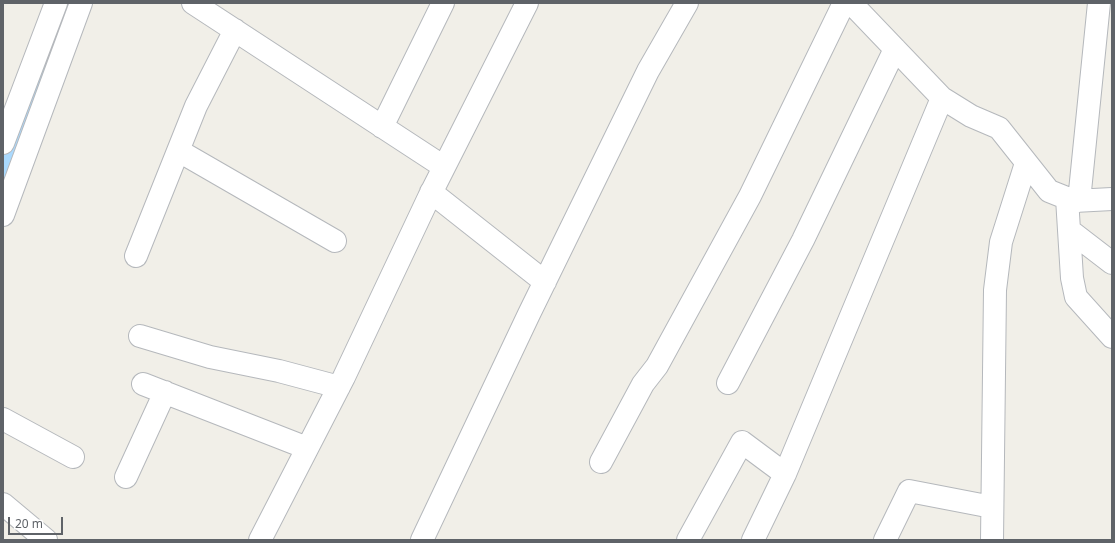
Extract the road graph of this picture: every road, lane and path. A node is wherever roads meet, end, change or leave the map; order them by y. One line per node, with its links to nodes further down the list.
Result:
1 (56, 3): 13 (street)
2 (81, 3): 13 (street)
3 (193, 3): 10 (street)
4 (443, 3): 14 (street)
5 (527, 3): 18 (street)
6 (687, 3): 27 (street)
7 (844, 3): 37 (street)
8 (852, 3): 11 (street)
9 (1099, 3): 20 (street)
10 (235, 30): 14 (street); 16 (street)
11 (895, 49): 12 (street); 30 (street)
12 (942, 98): 17 (street); 38 (street)
13 (22, 110): 15 (street); 22 (street)
14 (382, 126): 18 (street)
15 (3, 143)
16 (179, 151): 24 (street); 25 (street)
17 (1026, 163): 20 (street); 41 (street)
18 (444, 167): 19 (street)
19 (431, 192): 27 (street); 32 (street)
20 (1073, 199): 21 (street); 23 (street)
21 (1112, 199)
22 (3, 215)
23 (1069, 230): 26 (street); 29 (street)
24 (335, 241)
25 (136, 256)
26 (1112, 263)
27 (545, 282): 44 (street)
28 (140, 336): 32 (street)
29 (1112, 337)
30 (728, 383)
31 (143, 384): 33 (street)
32 (338, 387): 35 (street)
33 (165, 392): 35 (street); 39 (street)
34 (3, 419): 36 (street)
35 (308, 448): 43 (street)
36 (73, 457)
37 (601, 462)
38 (784, 474): 45 (street); 46 (street)
39 (126, 477)
40 (3, 504): 42 (street)
41 (992, 507): 47 (street); 48 (street)
42 (46, 540)
43 (260, 540)
44 (422, 540)
45 (688, 540)
46 (753, 540)
47 (885, 540)
48 (992, 540)

